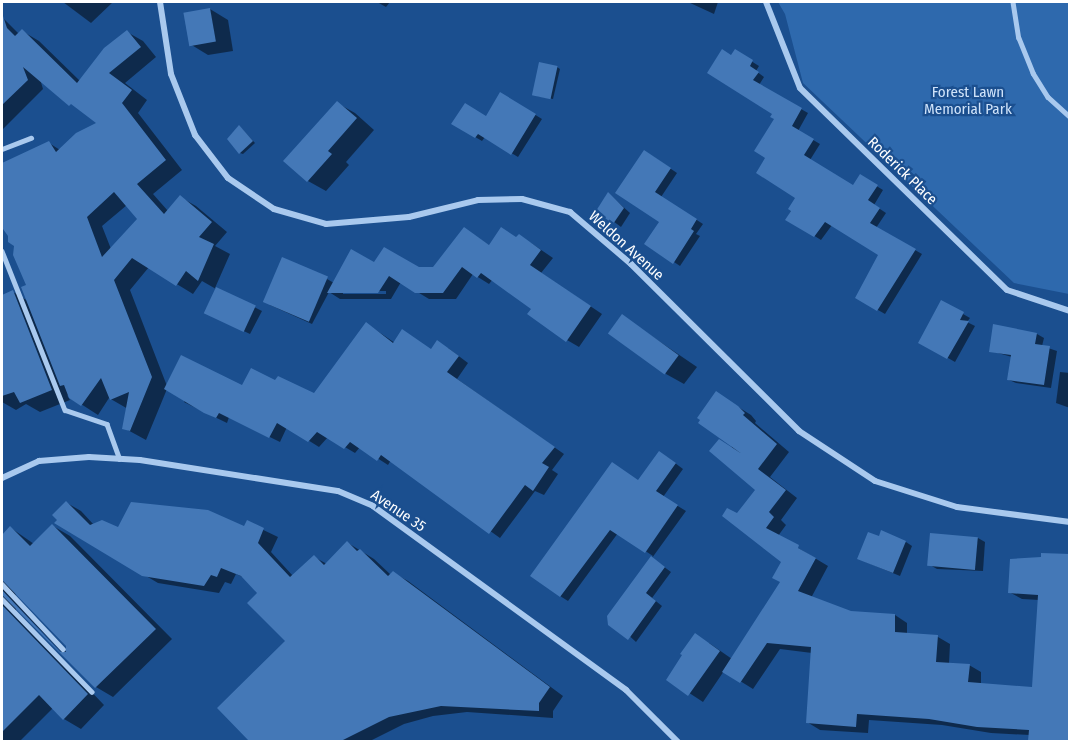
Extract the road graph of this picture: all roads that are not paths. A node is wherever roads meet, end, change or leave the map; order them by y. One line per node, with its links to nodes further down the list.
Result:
1 (160, 2): 11 (street, Weldon Avenue)
2 (766, 2): 8 (street, Roderick Place)
3 (1012, 2): 4 (lane)
4 (1070, 117)
5 (31, 138): 6 (lane)
6 (2, 149)
7 (2, 251): 9 (lane)
8 (1070, 311)
9 (120, 459): 10 (street, Avenue 35); 16 (street, Avenue 35)
10 (2, 478)
11 (1070, 522)
12 (2, 584): 14 (lane)
13 (2, 599): 15 (lane)
14 (63, 649)
15 (92, 692)
16 (678, 741)

